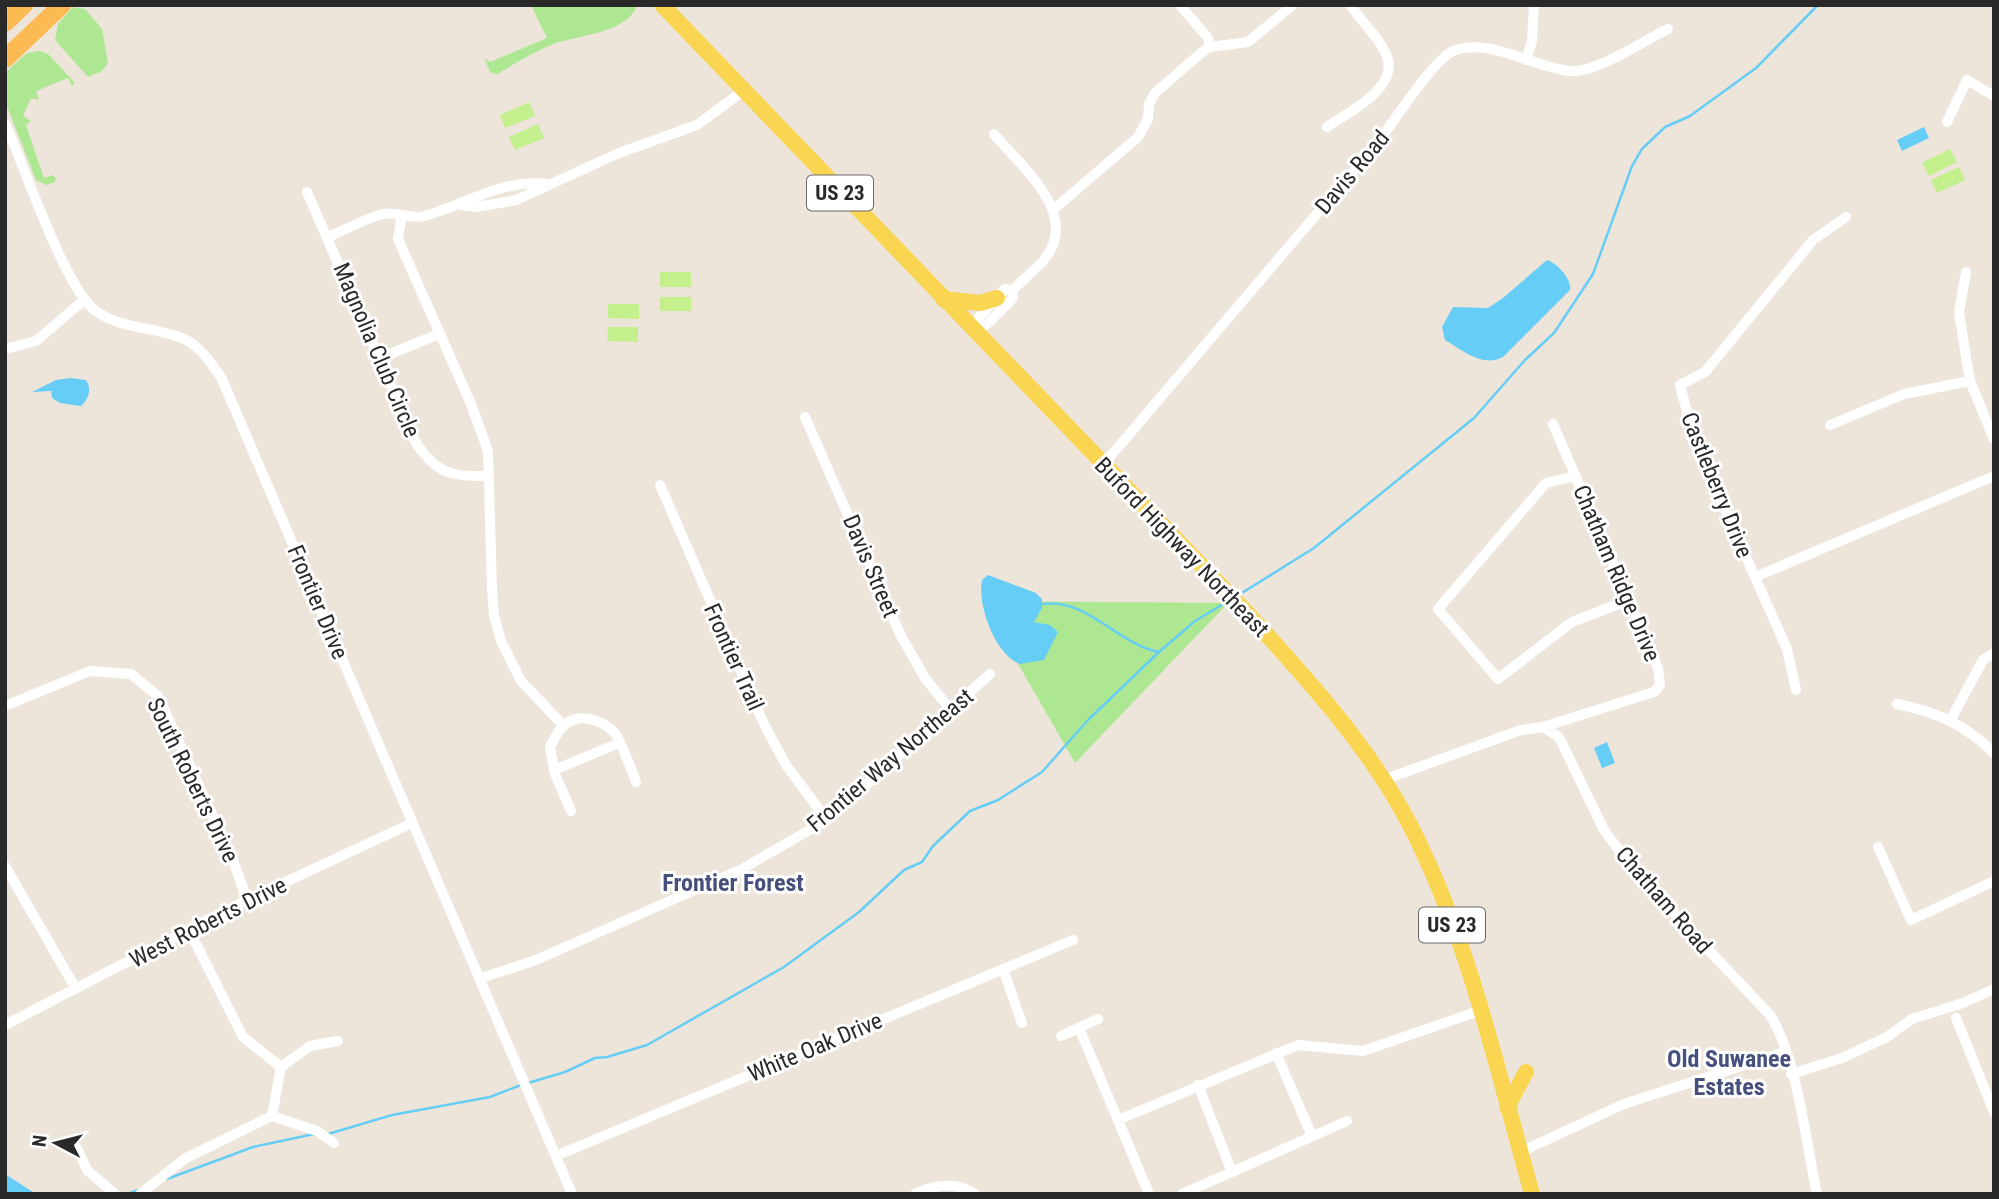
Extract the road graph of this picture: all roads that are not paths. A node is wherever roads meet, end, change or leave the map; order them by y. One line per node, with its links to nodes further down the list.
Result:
1 (62, 5): 11 (highway)
2 (662, 5): 13 (main road, Buford Highway Northeast / US 23)
3 (1180, 5): 10 (street)
4 (1293, 5): 10 (street)
5 (1350, 5): 17 (street)
6 (1534, 5): 12 (street)
7 (17, 9): 8 (highway)
8 (5, 23)
9 (1668, 29): 12 (street, Davis Road)
10 (1210, 47): 24 (street)
11 (5, 59)
12 (1526, 60): 41 (street, Davis Road)
13 (743, 92): 19 (street); 30 (main road, Buford Highway Northeast / US 23)
14 (1994, 96): 16 (street)
15 (5, 122): 31 (street, Frontier Drive)
16 (1947, 122)
17 (1327, 127)
18 (994, 134): 24 (street)
19 (547, 184): 20 (street); 22 (street)
20 (499, 188): 22 (street); 23 (street)
21 (307, 192): 27 (street, Magnolia Club Circle)
22 (502, 202): 23 (street)
23 (460, 205): 25 (street)
24 (1054, 209): 29 (street)
25 (402, 215): 27 (street); 33 (street)
26 (1846, 217): 46 (street, Castleberry Drive)
27 (328, 237): 35 (street, Magnolia Club Circle)
28 (1966, 272): 36 (street)
29 (1004, 294): 30 (main road); 32 (street); 32 (street)
30 (943, 299): 32 (main road, Buford Highway Northeast / US 23)
31 (84, 300): 34 (street); 64 (street, Frontier Drive)
32 (975, 326): 41 (main road, Buford Highway Northeast / US 23)
33 (439, 334): 35 (street); 42 (street)
34 (5, 349)
35 (380, 358): 42 (street, Magnolia Club Circle)
36 (1970, 381): 39 (street); 40 (street)
37 (805, 417): 53 (street, Davis Street)
38 (1553, 424): 43 (street, Chatham Ridge Drive)
39 (1830, 425)
40 (1994, 439)
41 (1103, 465): 60 (main road, Buford Highway Northeast / US 23)
42 (488, 476): 55 (street)
43 (1576, 476): 47 (street, Chatham Ridge Drive); 47 (street)
44 (1994, 476): 46 (street)
45 (660, 485): 63 (street, Frontier Trail)
46 (1755, 577): 50 (street, Castleberry Drive)
47 (1629, 600): 56 (street, Chatham Ridge Drive)
48 (1994, 653): 54 (street)
49 (990, 674): 53 (street, Frontier Way Northeast)
50 (1796, 690)
51 (1896, 704): 54 (street)
52 (5, 706): 68 (street, South Roberts Drive)
53 (950, 709): 63 (street, Frontier Way Northeast)
54 (1951, 719): 58 (street)
55 (564, 726): 57 (street); 59 (street)
56 (1543, 727): 60 (street); 83 (street, Chatham Road)
57 (620, 743): 59 (street); 61 (street)
58 (1994, 753)
59 (554, 770): 62 (street)
60 (1382, 780): 75 (main road, Buford Highway Northeast / US 23)
61 (636, 782)
62 (571, 811)
63 (827, 820): 72 (street, Frontier Way Northeast)
64 (412, 823): 68 (street, West Roberts Drive); 72 (street, Frontier Drive)
65 (1878, 847): 67 (street)
66 (5, 866): 73 (street)
67 (1994, 881)
68 (247, 900): 69 (street, West Roberts Drive)
69 (189, 930): 73 (street, West Roberts Drive); 85 (street)
70 (1073, 940): 71 (street, White Oak Drive)
71 (1003, 969): 78 (street); 98 (street, White Oak Drive)
72 (481, 978): 98 (street, Frontier Drive)
73 (76, 989): 79 (street, West Roberts Drive)
74 (1994, 989): 87 (street)
75 (1479, 1011): 84 (street); 89 (main road, Buford Highway Northeast / US 23)
76 (1956, 1018): 90 (street)
77 (1098, 1019): 80 (street)
78 (1022, 1023)
79 (5, 1025)
80 (1079, 1028): 81 (street); 92 (street)
81 (1061, 1036)
82 (338, 1041): 85 (street)
83 (1785, 1052): 87 (street, Chatham Road); 97 (street)
84 (1276, 1054): 88 (street); 94 (street)
85 (281, 1067): 91 (street)
86 (1526, 1072): 89 (main road)
87 (1791, 1074): 108 (street, Chatham Road)
88 (1198, 1085): 92 (street); 99 (street)
89 (1507, 1107): 97 (main road, Buford Highway Northeast / US 23)
90 (1994, 1112)
91 (272, 1116): 95 (street); 102 (street)
92 (1118, 1120): 105 (street)
93 (1347, 1121): 94 (street)
94 (1312, 1136): 99 (street)
95 (334, 1143)
96 (77, 1148): 101 (street)
97 (1520, 1152): 107 (main road, Buford Highway Northeast / US 23)
98 (558, 1155): 100 (street, Frontier Drive)
99 (1232, 1172): 106 (street)
100 (569, 1193)
101 (116, 1194)
102 (140, 1194)
103 (915, 1194): 104 (street)
104 (975, 1194)
105 (1149, 1194)
106 (1182, 1194)
107 (1532, 1194)
108 (1817, 1194)

